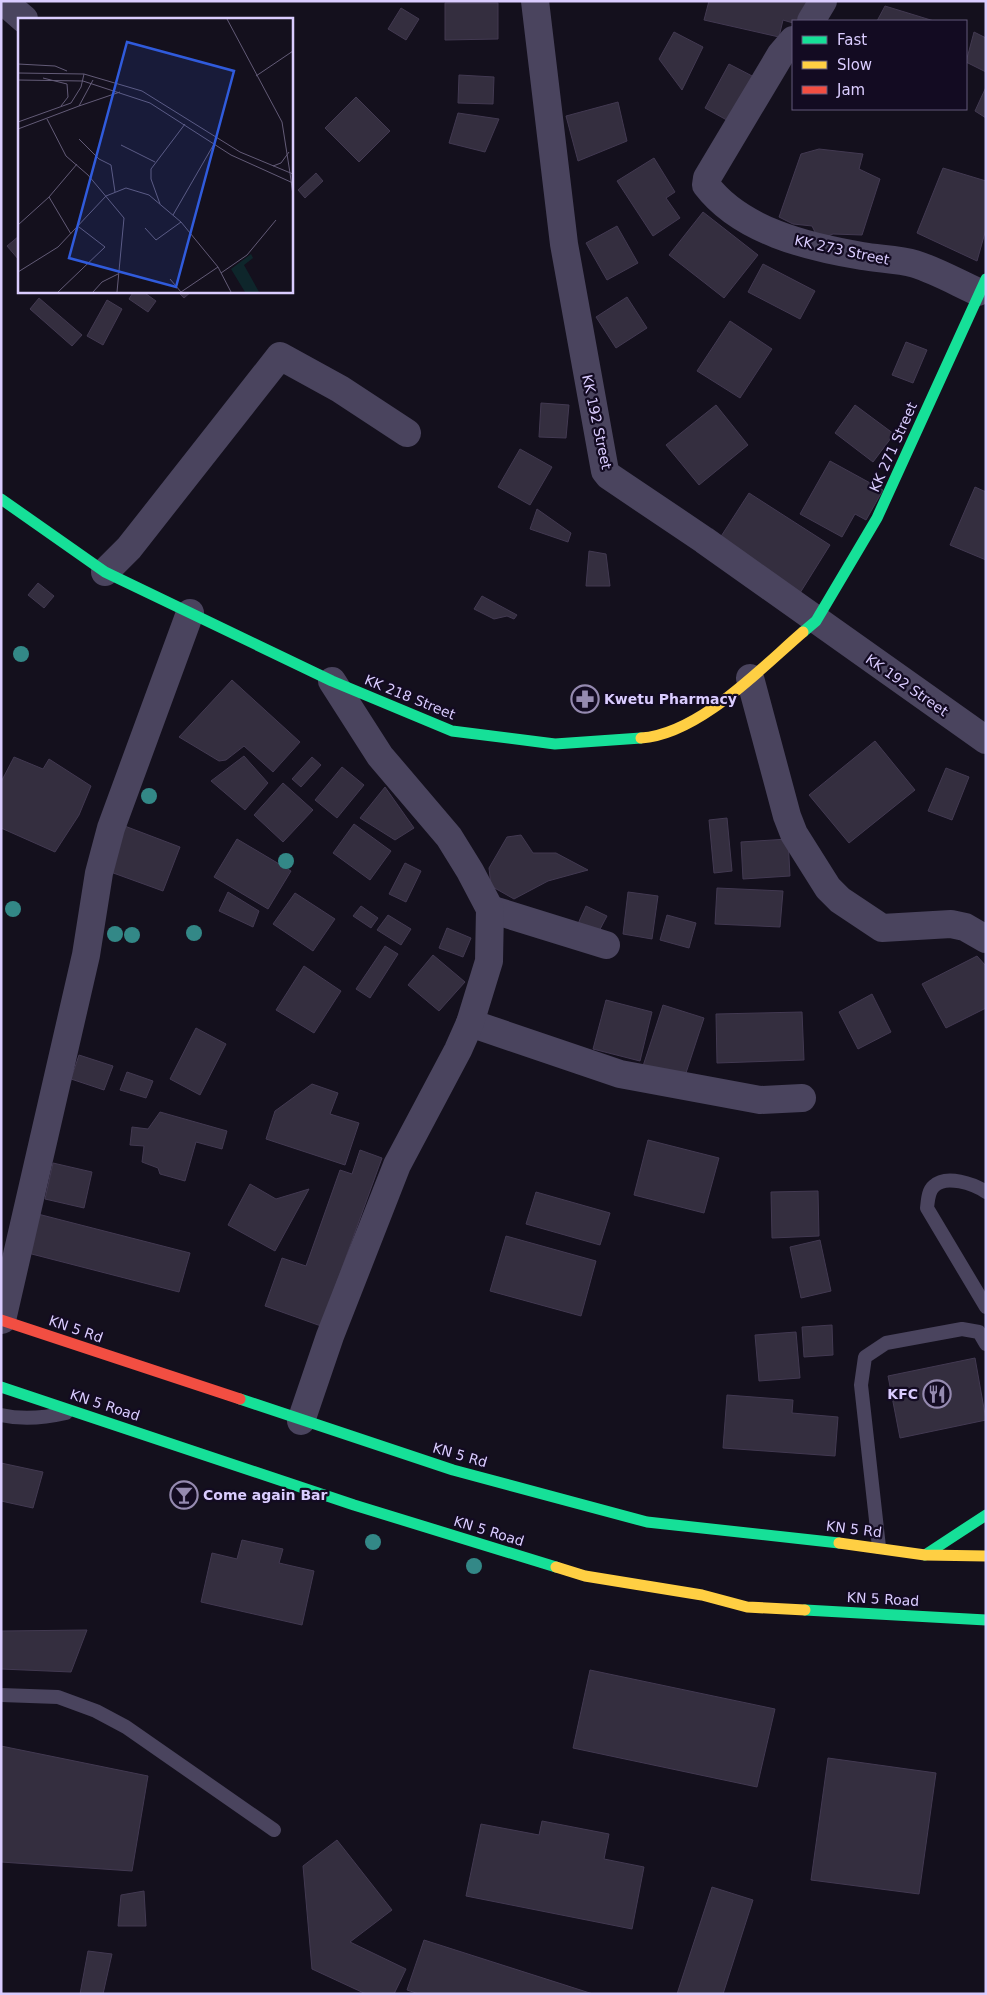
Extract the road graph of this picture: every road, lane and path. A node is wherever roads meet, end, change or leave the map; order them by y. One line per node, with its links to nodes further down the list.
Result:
1 (3, 1): 4 (street)
2 (535, 1): 12 (street, KK 192 Street)
3 (823, 1): 5 (street)
4 (23, 18)
5 (812, 20)
6 (792, 41): 7 (street, KK 273 Street)
7 (982, 285): 12 (main road, KK 271 Street)
8 (407, 433): 10 (street)
9 (1, 499): 10 (main road, KK 218 Street)
10 (105, 572): 11 (main road, KK 218 Street)
11 (190, 613): 14 (main road, KK 218 Street); 23 (street)
12 (816, 621): 13 (main road, KK 218 Street); 15 (street, KK 192 Street)
13 (750, 678): 14 (main road, KK 218 Street); 17 (street)
14 (332, 681): 16 (street)
15 (986, 740)
16 (490, 909): 18 (street); 19 (street)
17 (986, 939)
18 (606, 945)
19 (470, 1023): 20 (street); 28 (street)
20 (802, 1098)
21 (986, 1192): 22 (lane)
22 (986, 1307)
23 (1, 1320): 28 (main road, KN 5 Rd)
24 (986, 1344): 30 (lane)
25 (1, 1387): 26 (main road, KN 5 Road)
26 (76, 1411): 27 (lane); 33 (main road, KN 5 Road)
27 (1, 1415)
28 (301, 1421): 30 (main road, KN 5 Rd)
29 (986, 1515): 31 (main road)
30 (879, 1547): 31 (main road, KN 5 Rd)
31 (925, 1554): 32 (main road)
32 (986, 1556)
33 (986, 1620)
34 (1, 1695): 35 (lane)
35 (274, 1830)

